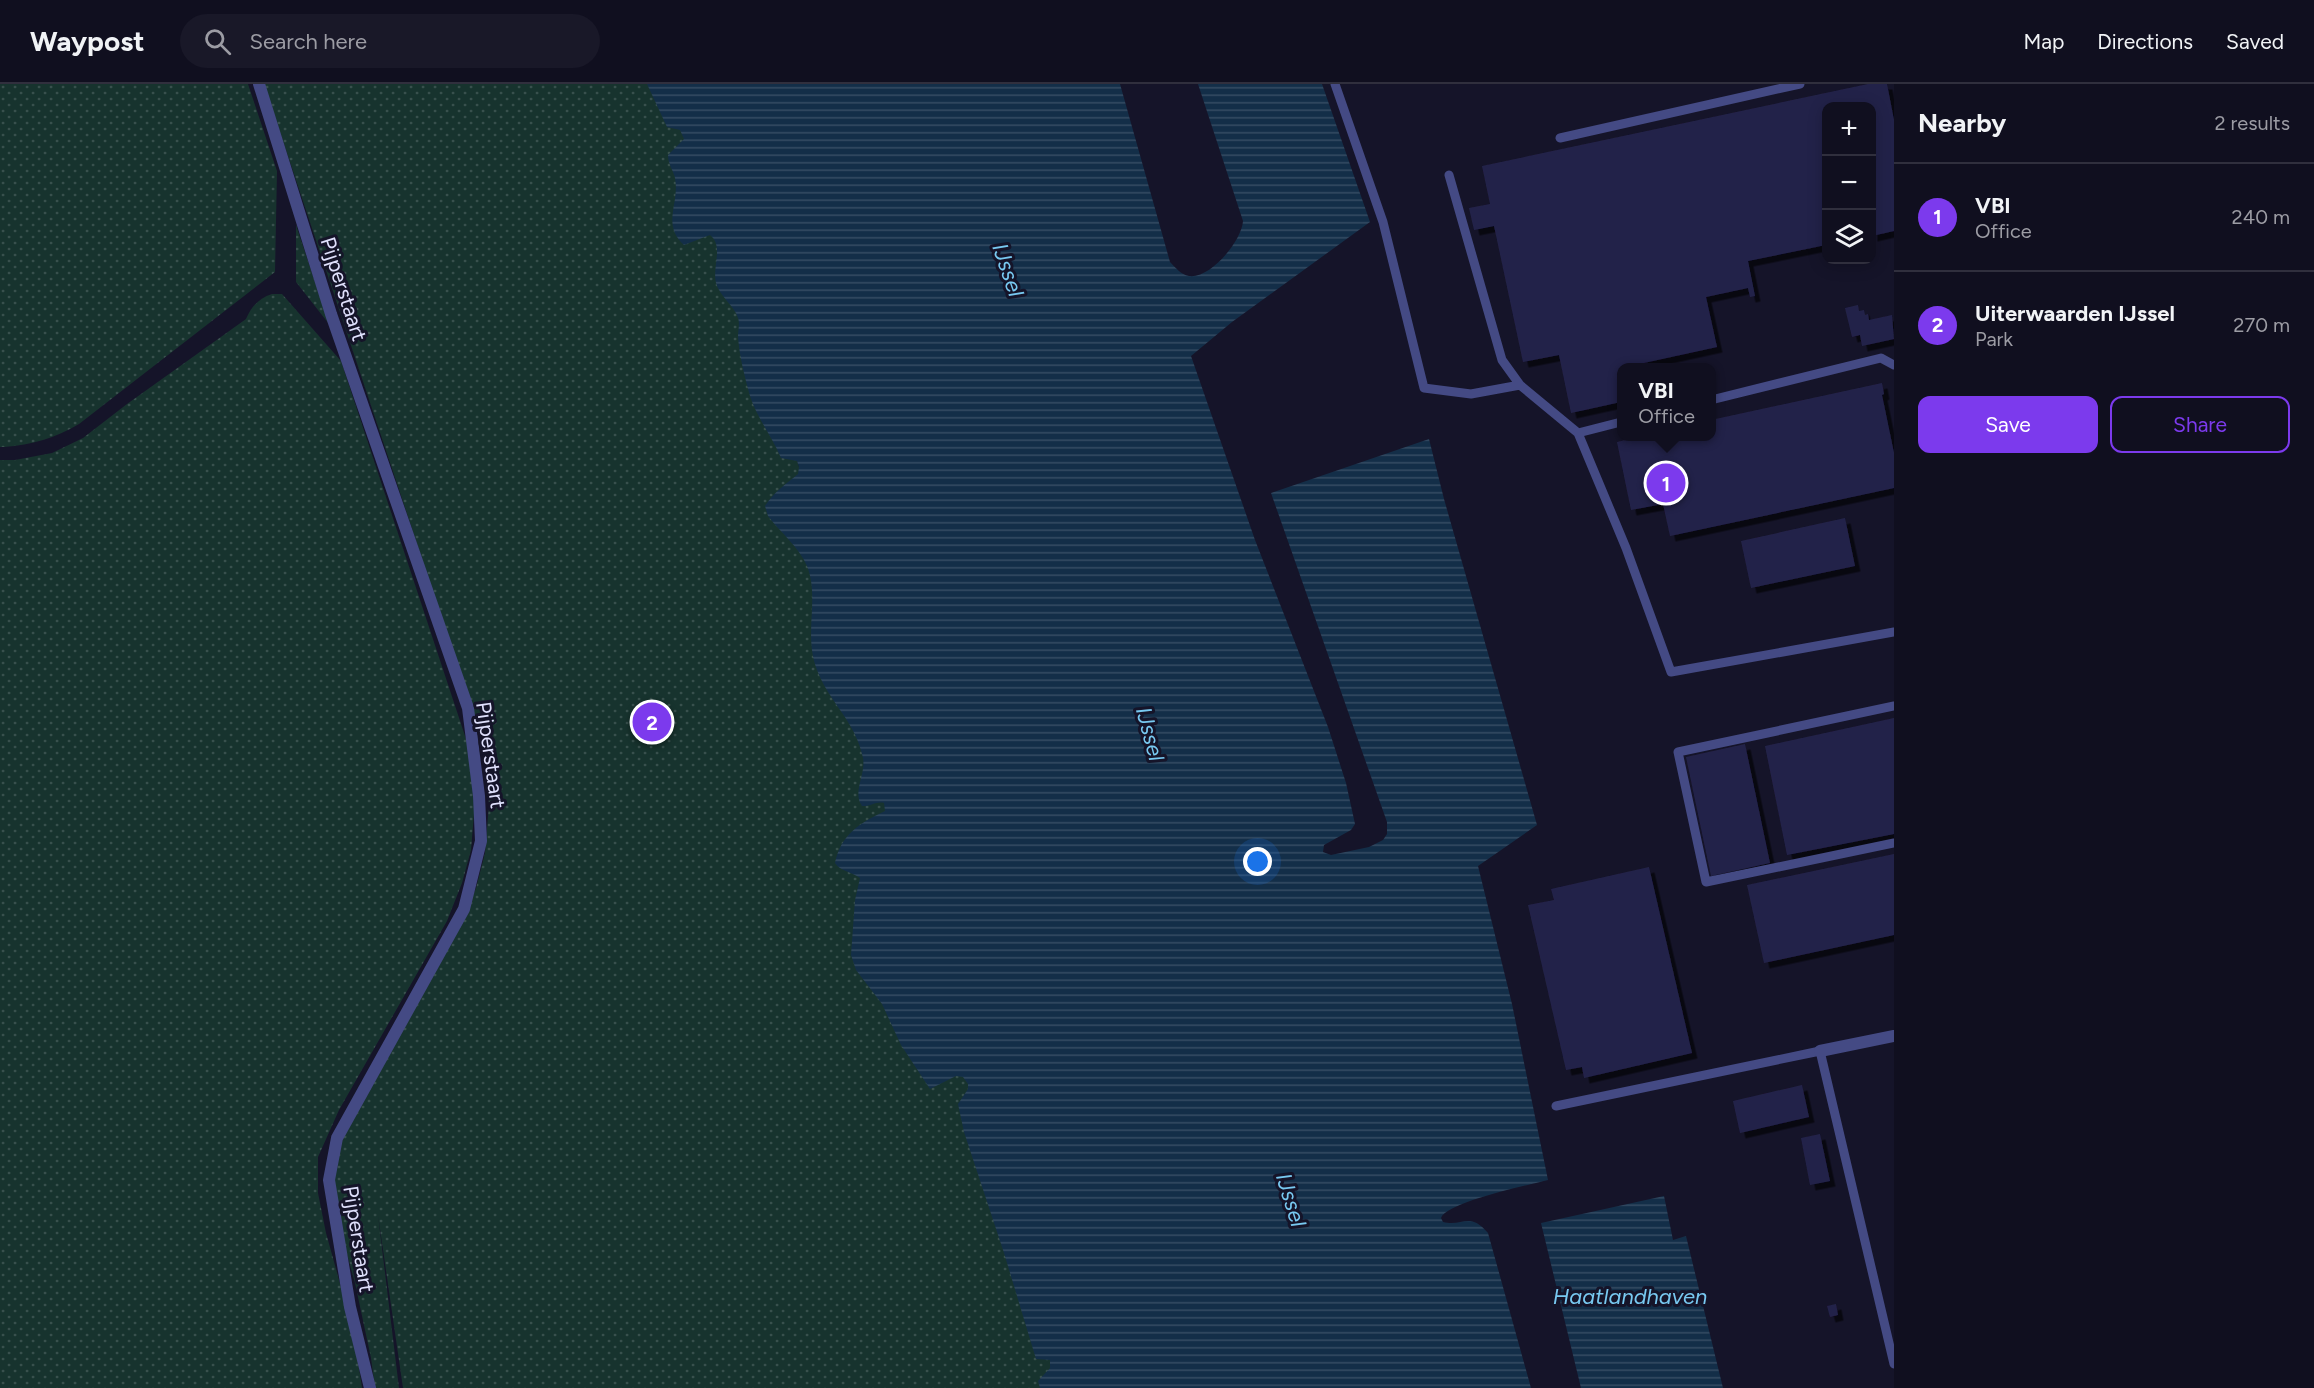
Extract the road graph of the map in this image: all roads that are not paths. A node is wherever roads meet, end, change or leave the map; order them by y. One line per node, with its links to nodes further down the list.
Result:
1 (259, 84): 18 (street, Pijperstaart)
2 (1335, 84): 7 (lane)
3 (1800, 84): 4 (lane)
4 (1560, 138)
5 (1449, 175): 7 (lane)
6 (1894, 365): 8 (lane)
7 (1520, 386): 10 (lane)
8 (1716, 399)
9 (1617, 423): 10 (lane)
10 (1578, 433): 11 (lane)
11 (1894, 632)
12 (1894, 706): 13 (lane)
13 (1894, 843)
14 (1894, 1036): 15 (street)
15 (1820, 1051): 16 (lane); 17 (lane)
16 (1556, 1106)
17 (1894, 1364)
18 (370, 1388)

